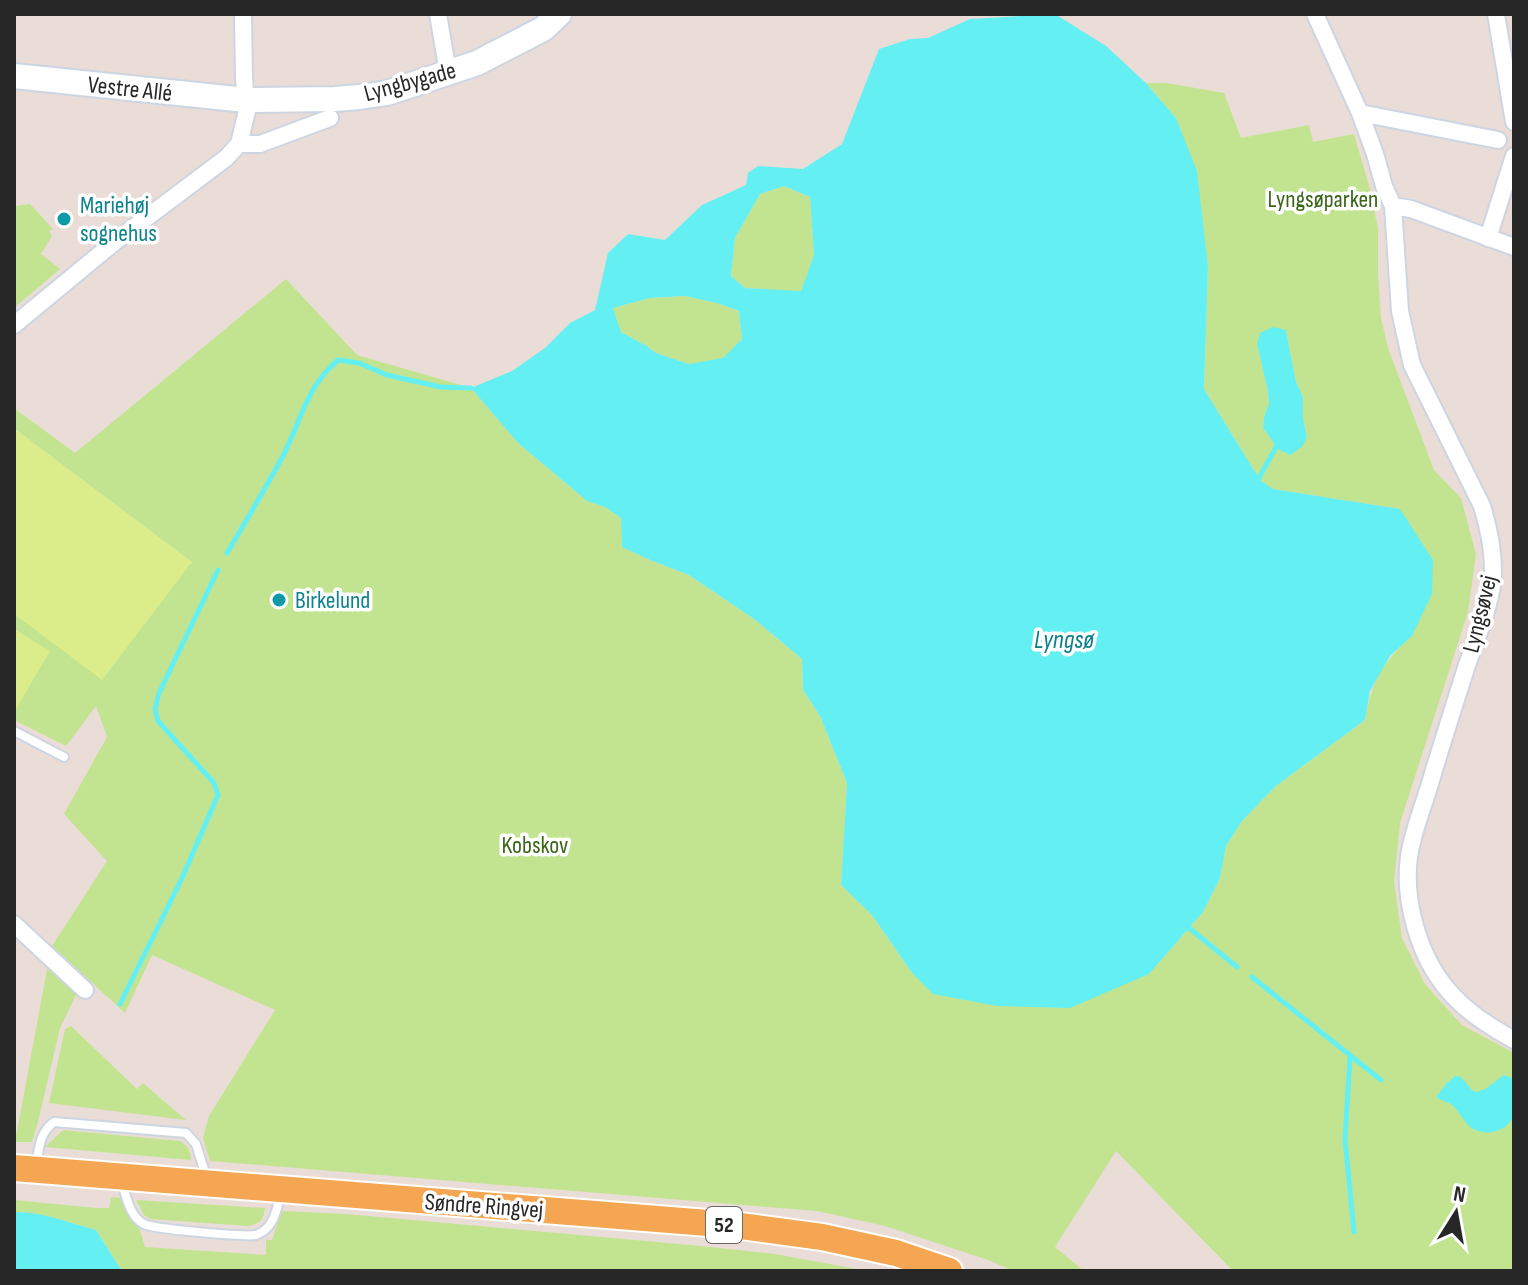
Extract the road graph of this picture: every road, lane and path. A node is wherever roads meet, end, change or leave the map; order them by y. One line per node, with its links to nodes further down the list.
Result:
1 (243, 14): 8 (street)
2 (438, 14): 6 (street)
3 (559, 14): 6 (street, Lyngbygade)
4 (1315, 14): 9 (street, Lyngsøvej)
5 (1496, 14): 11 (street)
6 (448, 73): 8 (street, Lyngbygade)
7 (14, 76): 8 (street, Vestre Allé)
8 (246, 100): 13 (street)
9 (1360, 113): 12 (street); 15 (street, Lyngsøvej)
10 (330, 118): 13 (street)
11 (1514, 122)
12 (1498, 140)
13 (239, 144): 18 (street)
14 (1514, 156): 16 (street)
15 (1393, 206): 16 (street); 23 (street, Lyngsøvej)
16 (1488, 238): 17 (street)
17 (1514, 247)
18 (14, 325)
19 (14, 731): 20 (lane)
20 (64, 757)
21 (14, 924): 22 (street)
22 (85, 990)
23 (1514, 1040)
24 (25, 1168): 25 (main road, Søndre Ringvej / 52); 26 (lane)
25 (120, 1176): 26 (main road, Søndre Ringvej / 52); 27 (lane)
26 (209, 1183): 27 (main road, Søndre Ringvej / 52)
27 (282, 1190): 28 (main road, Søndre Ringvej / 52)
28 (949, 1271)

